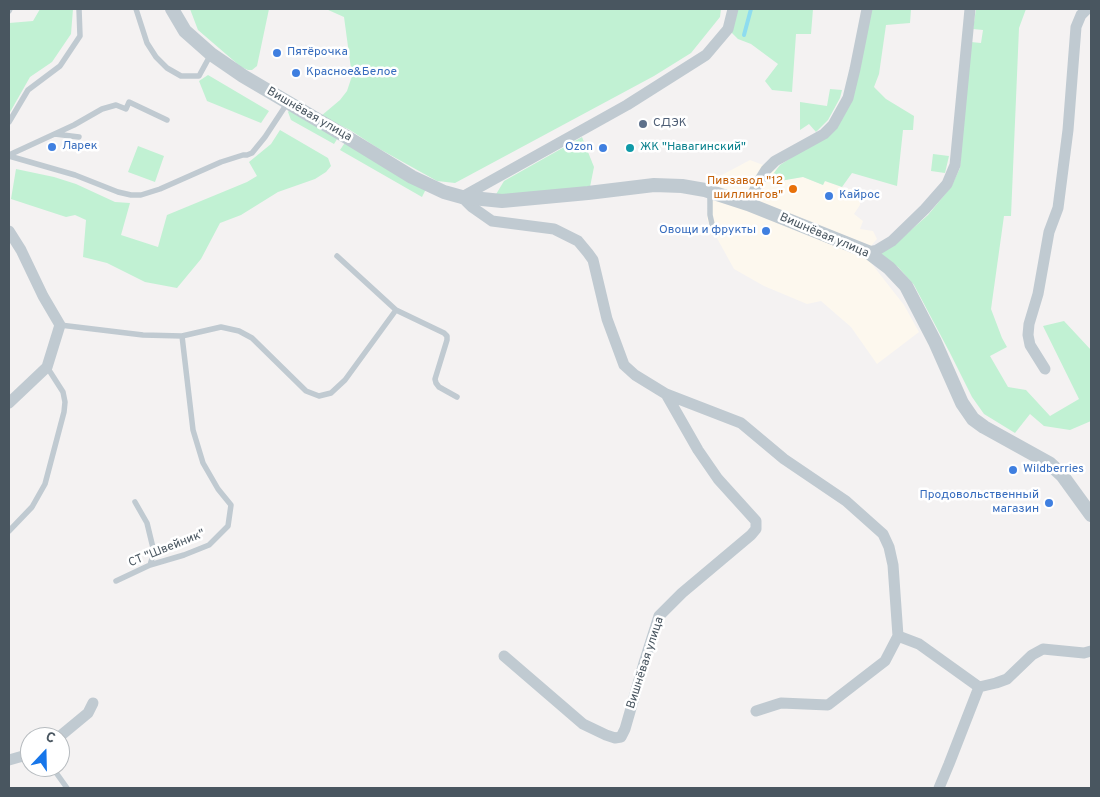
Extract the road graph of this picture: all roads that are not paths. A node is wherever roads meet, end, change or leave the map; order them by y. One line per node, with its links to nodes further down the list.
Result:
1 (80, 9): 11 (lane)
2 (136, 9): 8 (lane)
3 (172, 9): 8 (street, Вишнёвая улица)
4 (733, 9): 16 (street)
5 (867, 9): 17 (street)
6 (970, 9): 20 (street)
7 (1087, 9): 26 (street)
8 (211, 54): 9 (street, Вишнёвая улица)
9 (288, 102): 14 (lane); 16 (street, Вишнёвая улица)
10 (167, 120): 12 (lane)
11 (9, 122)
12 (53, 134): 13 (lane); 14 (lane)
13 (79, 137)
14 (9, 156)
15 (710, 192): 16 (street, Вишнёвая улица); 17 (street, Вишнёвая улица); 18 (lane)
16 (462, 197): 27 (street)
17 (748, 204): 20 (street, Вишнёвая улица)
18 (712, 224)
19 (9, 231): 23 (street)
20 (868, 252): 31 (street, Вишнёвая улица)
21 (337, 256): 22 (lane)
22 (396, 310): 24 (lane); 28 (lane)
23 (60, 324): 24 (lane); 25 (street)
24 (182, 336): 33 (lane, СТ "Швейник")
25 (47, 368): 29 (street); 32 (lane)
26 (1045, 369)
27 (666, 394): 35 (street); 37 (street, Вишнёвая улица)
28 (457, 397)
29 (9, 403)
30 (135, 502): 33 (lane)
31 (1091, 515)
32 (9, 531)
33 (150, 565): 34 (lane, СТ "Швейник")
34 (116, 581)
35 (898, 636): 38 (street); 40 (street)
36 (1091, 650): 38 (street)
37 (504, 656)
38 (979, 687): 44 (street)
39 (93, 703): 41 (street)
40 (756, 711)
41 (70, 727)
42 (59, 777): 43 (lane)
43 (67, 788)
44 (939, 788)

